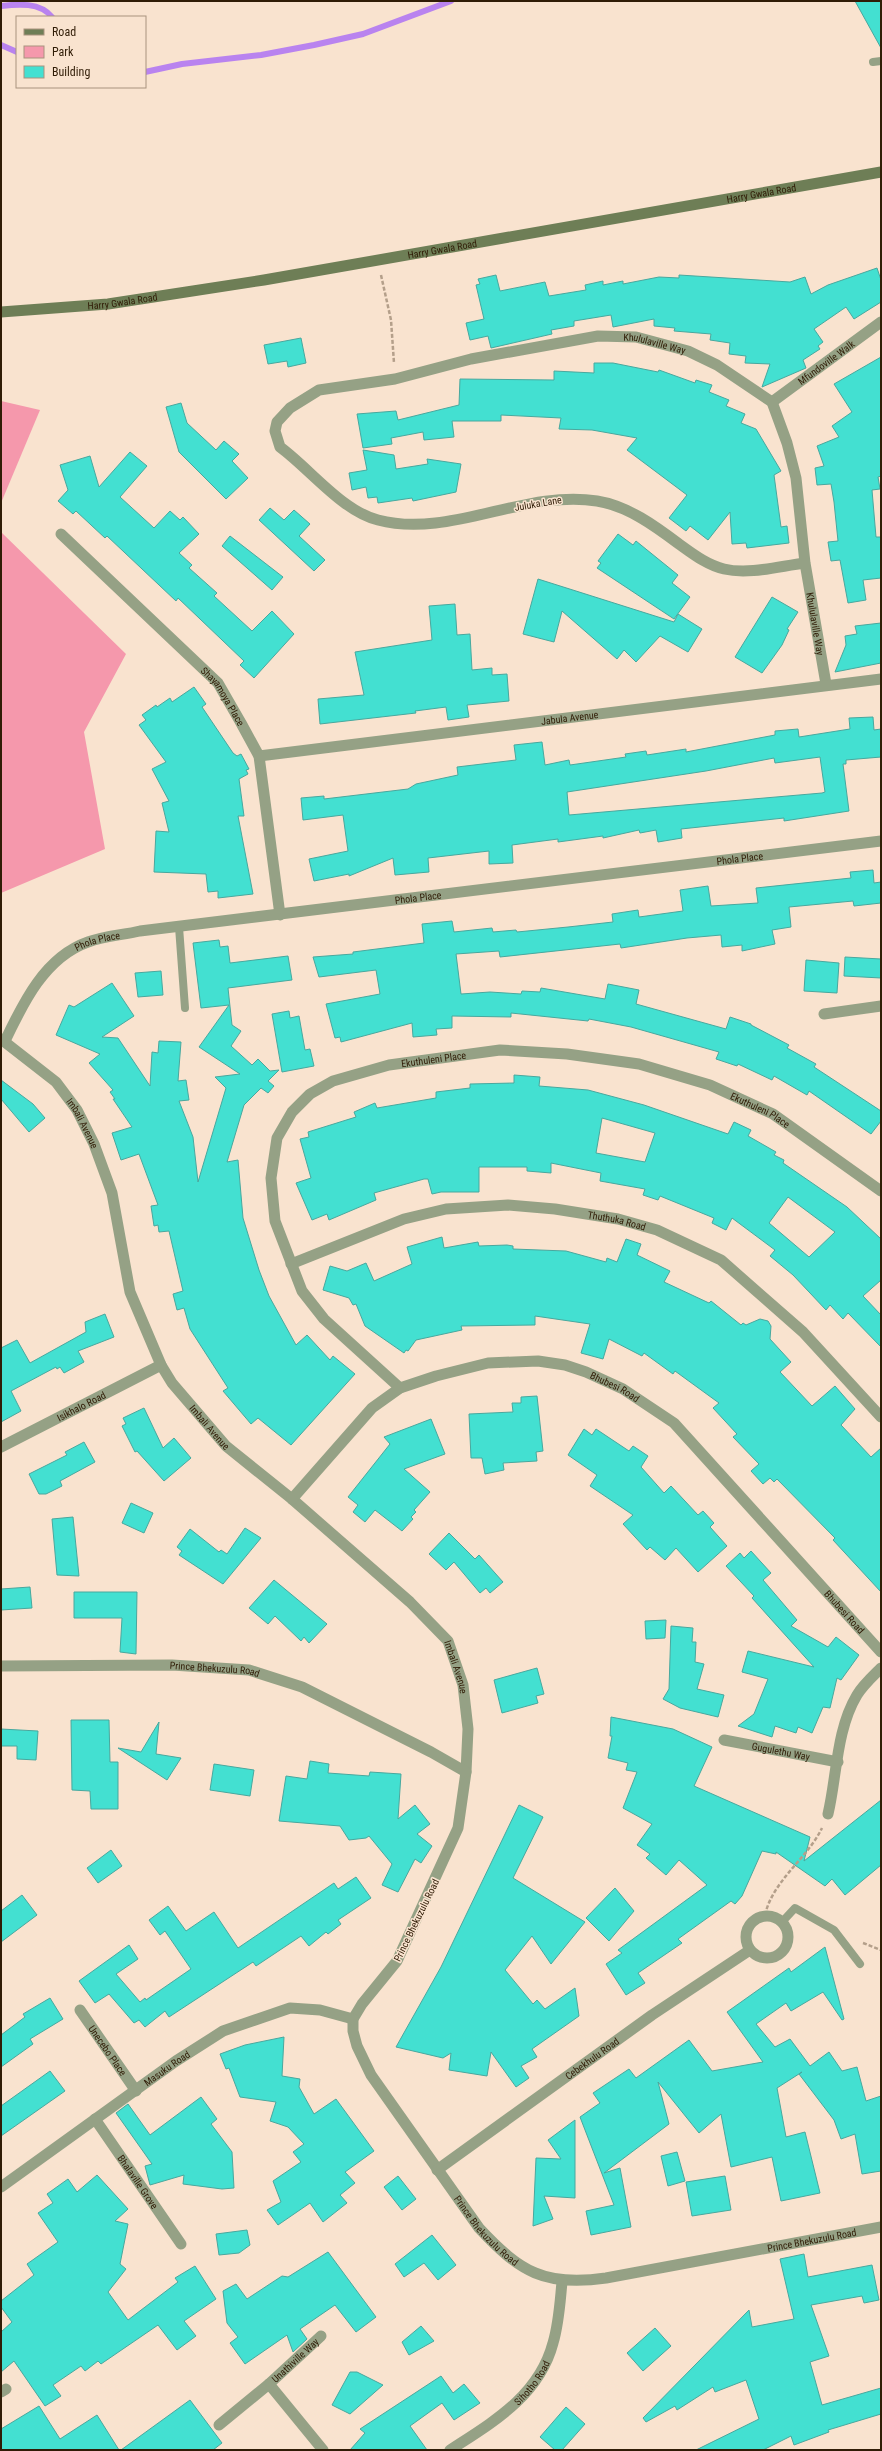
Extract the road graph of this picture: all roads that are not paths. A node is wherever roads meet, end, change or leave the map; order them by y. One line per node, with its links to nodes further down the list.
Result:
1 (881, 172): 2 (main road, Harry Gwala Road)
2 (1, 312)
3 (881, 322): 4 (street, Mfundoville Walk)
4 (772, 402): 5 (street, Khululaville Way); 7 (street, Khululaville Way)
5 (280, 447): 7 (street, Juluka Lane)
6 (61, 534): 10 (street, Shayamoya Place)
7 (806, 563): 9 (street, Khululaville Way)
8 (881, 679): 9 (street, Jabula Avenue)
9 (826, 684): 10 (street, Jabula Avenue)
10 (259, 756): 12 (street, Shayamoya Place)
11 (881, 841): 12 (street, Phola Place)
12 (280, 915): 13 (street, Phola Place)
13 (179, 927): 15 (lane); 17 (street, Phola Place)
14 (881, 1006): 16 (street)
15 (185, 1008)
16 (824, 1014)
17 (3, 1040): 20 (street, Imbali Avenue)
18 (881, 1191): 19 (street, Ekuthuleni Place)
19 (291, 1264): 21 (street, Ekuthuleni Place); 22 (street, Thuthuka Road)
20 (161, 1365): 23 (street, Isikhalo Road); 24 (street, Imbali Avenue)
21 (400, 1388): 24 (street, Bhubesi Road); 25 (street, Bhubesi Road)
22 (881, 1417)
23 (1, 1447)
24 (292, 1499): 30 (street, Imbali Avenue)
25 (881, 1652)
26 (1, 1666): 30 (street, Prince Bhekuzulu Road)
27 (881, 1668): 29 (street)
28 (724, 1740): 29 (street, Gugulethu Way)
29 (838, 1762): 31 (street)
30 (466, 1772): 36 (street, Prince Bhekuzulu Road)
31 (828, 1814)
32 (782, 1922): 33 (street); 33 (street); 34 (lane)
33 (750, 1950): 39 (street, Cebekhulu Road)
34 (860, 1964)
35 (80, 2010): 37 (street, Unecebo Place)
36 (353, 2020): 37 (street, Masuku Road); 39 (street, Prince Bhekuzulu Road)
37 (136, 2091): 38 (street, Masuku Road)
38 (95, 2119): 40 (street, Masuku Road); 42 (street, Bhalaville Grove)
39 (437, 2170): 43 (street, Prince Bhekuzulu Road)
40 (1, 2187)
41 (881, 2227): 43 (street, Prince Bhekuzulu Road)
42 (181, 2244)
43 (562, 2282): 48 (street, Sihotho Road)
44 (321, 2336): 45 (street, Unathiville Way)
45 (269, 2384): 46 (street, Unathiville Way); 47 (street, Unathiville Way)
46 (219, 2425)
47 (323, 2450)
48 (450, 2450)

